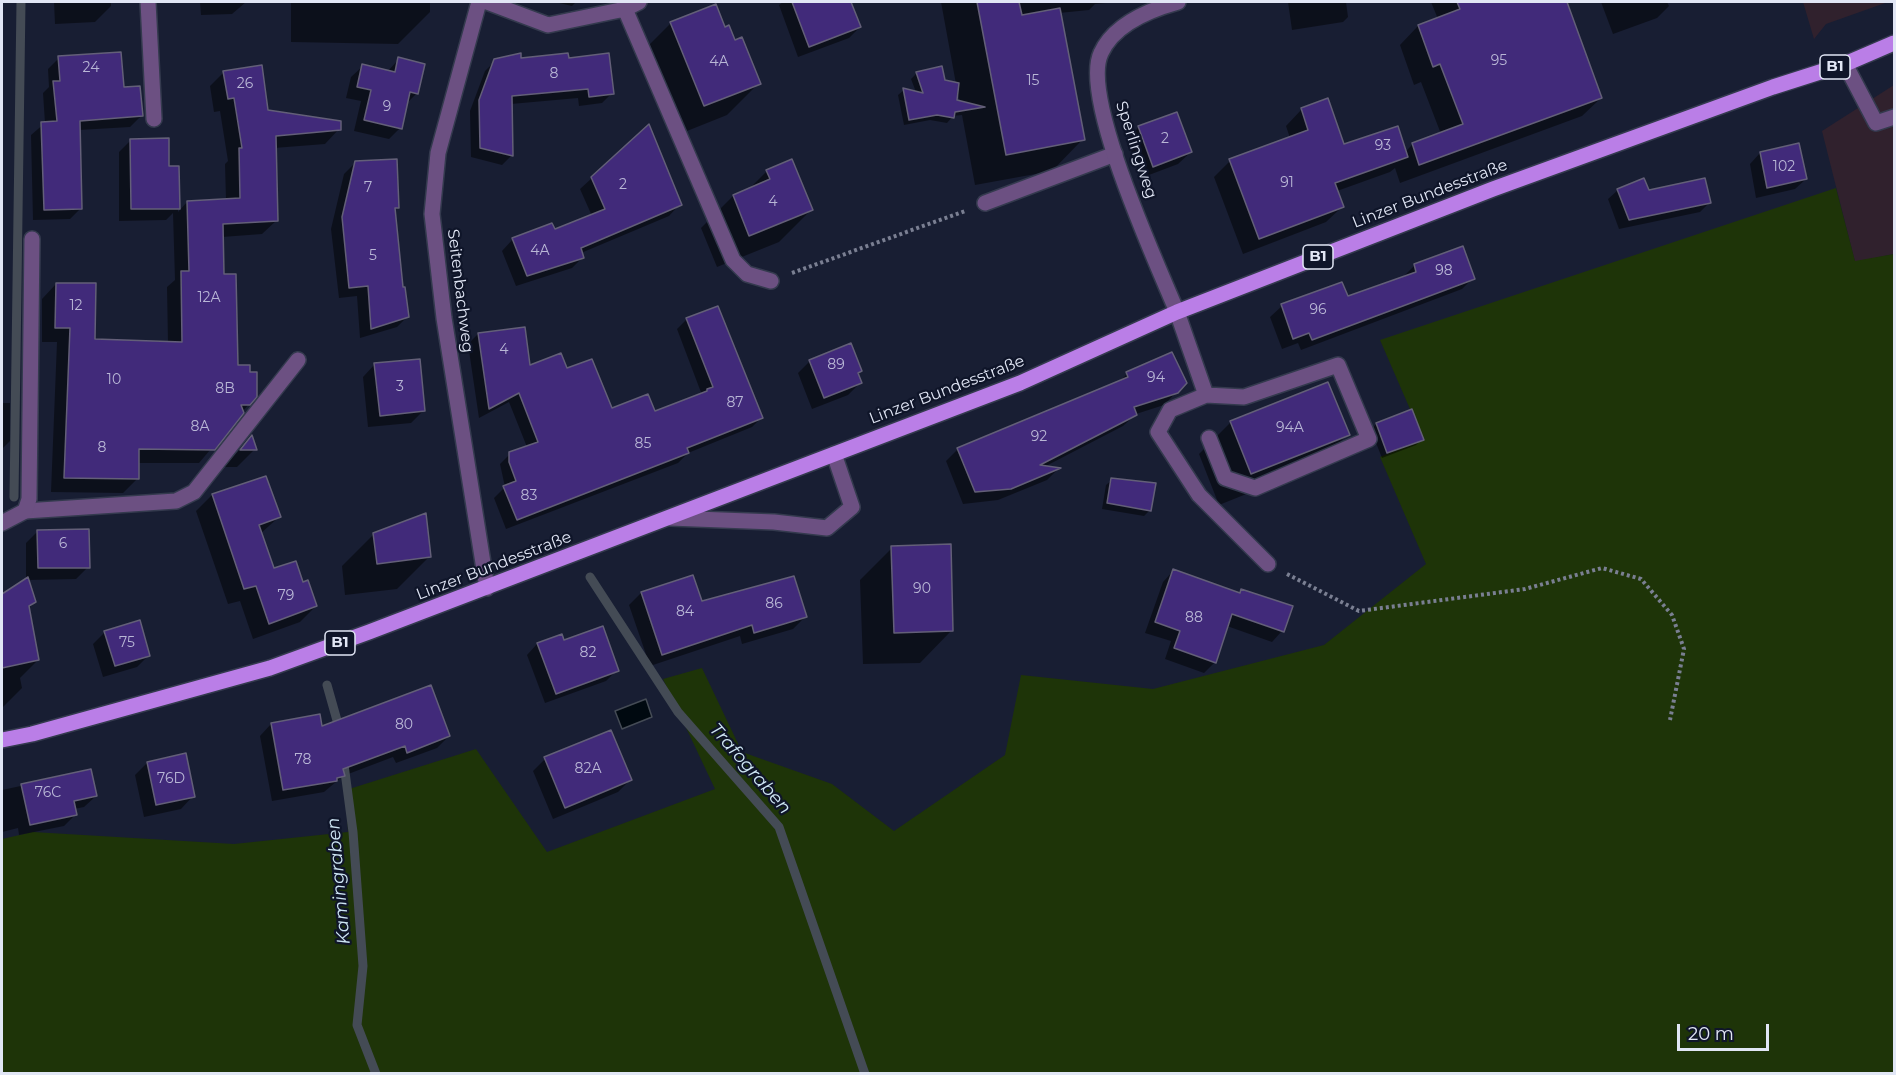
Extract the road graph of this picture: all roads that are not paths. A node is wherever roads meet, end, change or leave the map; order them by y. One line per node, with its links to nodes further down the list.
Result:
1 (148, 2): 10 (street)
2 (479, 2): 24 (street, Seitenbachweg)
3 (487, 2): 6 (street)
4 (639, 2): 6 (street)
5 (1178, 2): 11 (street, Sperlingweg)
6 (625, 9): 14 (street)
7 (1894, 43): 8 (main road, Linzer Bundesstraße / B1)
8 (1845, 64): 9 (street); 15 (main road, Linzer Bundesstraße / B1)
9 (1894, 117)
10 (154, 119)
11 (1114, 154): 12 (street); 15 (street, Sperlingweg)
12 (985, 203)
13 (32, 239): 20 (street)
14 (771, 281)
15 (1177, 312): 17 (street, Sperlingweg); 19 (main road, Linzer Bundesstraße / B1)
16 (298, 360): 20 (street)
17 (1206, 395): 18 (street); 23 (street)
18 (1209, 438)
19 (834, 454): 21 (main road, Linzer Bundesstraße / B1); 21 (street)
20 (25, 511): 22 (street)
21 (670, 518): 24 (main road, Linzer Bundesstraße / B1)
22 (2, 522)
23 (1268, 564)
24 (487, 588): 25 (main road, Linzer Bundesstraße / B1)
25 (2, 740)

